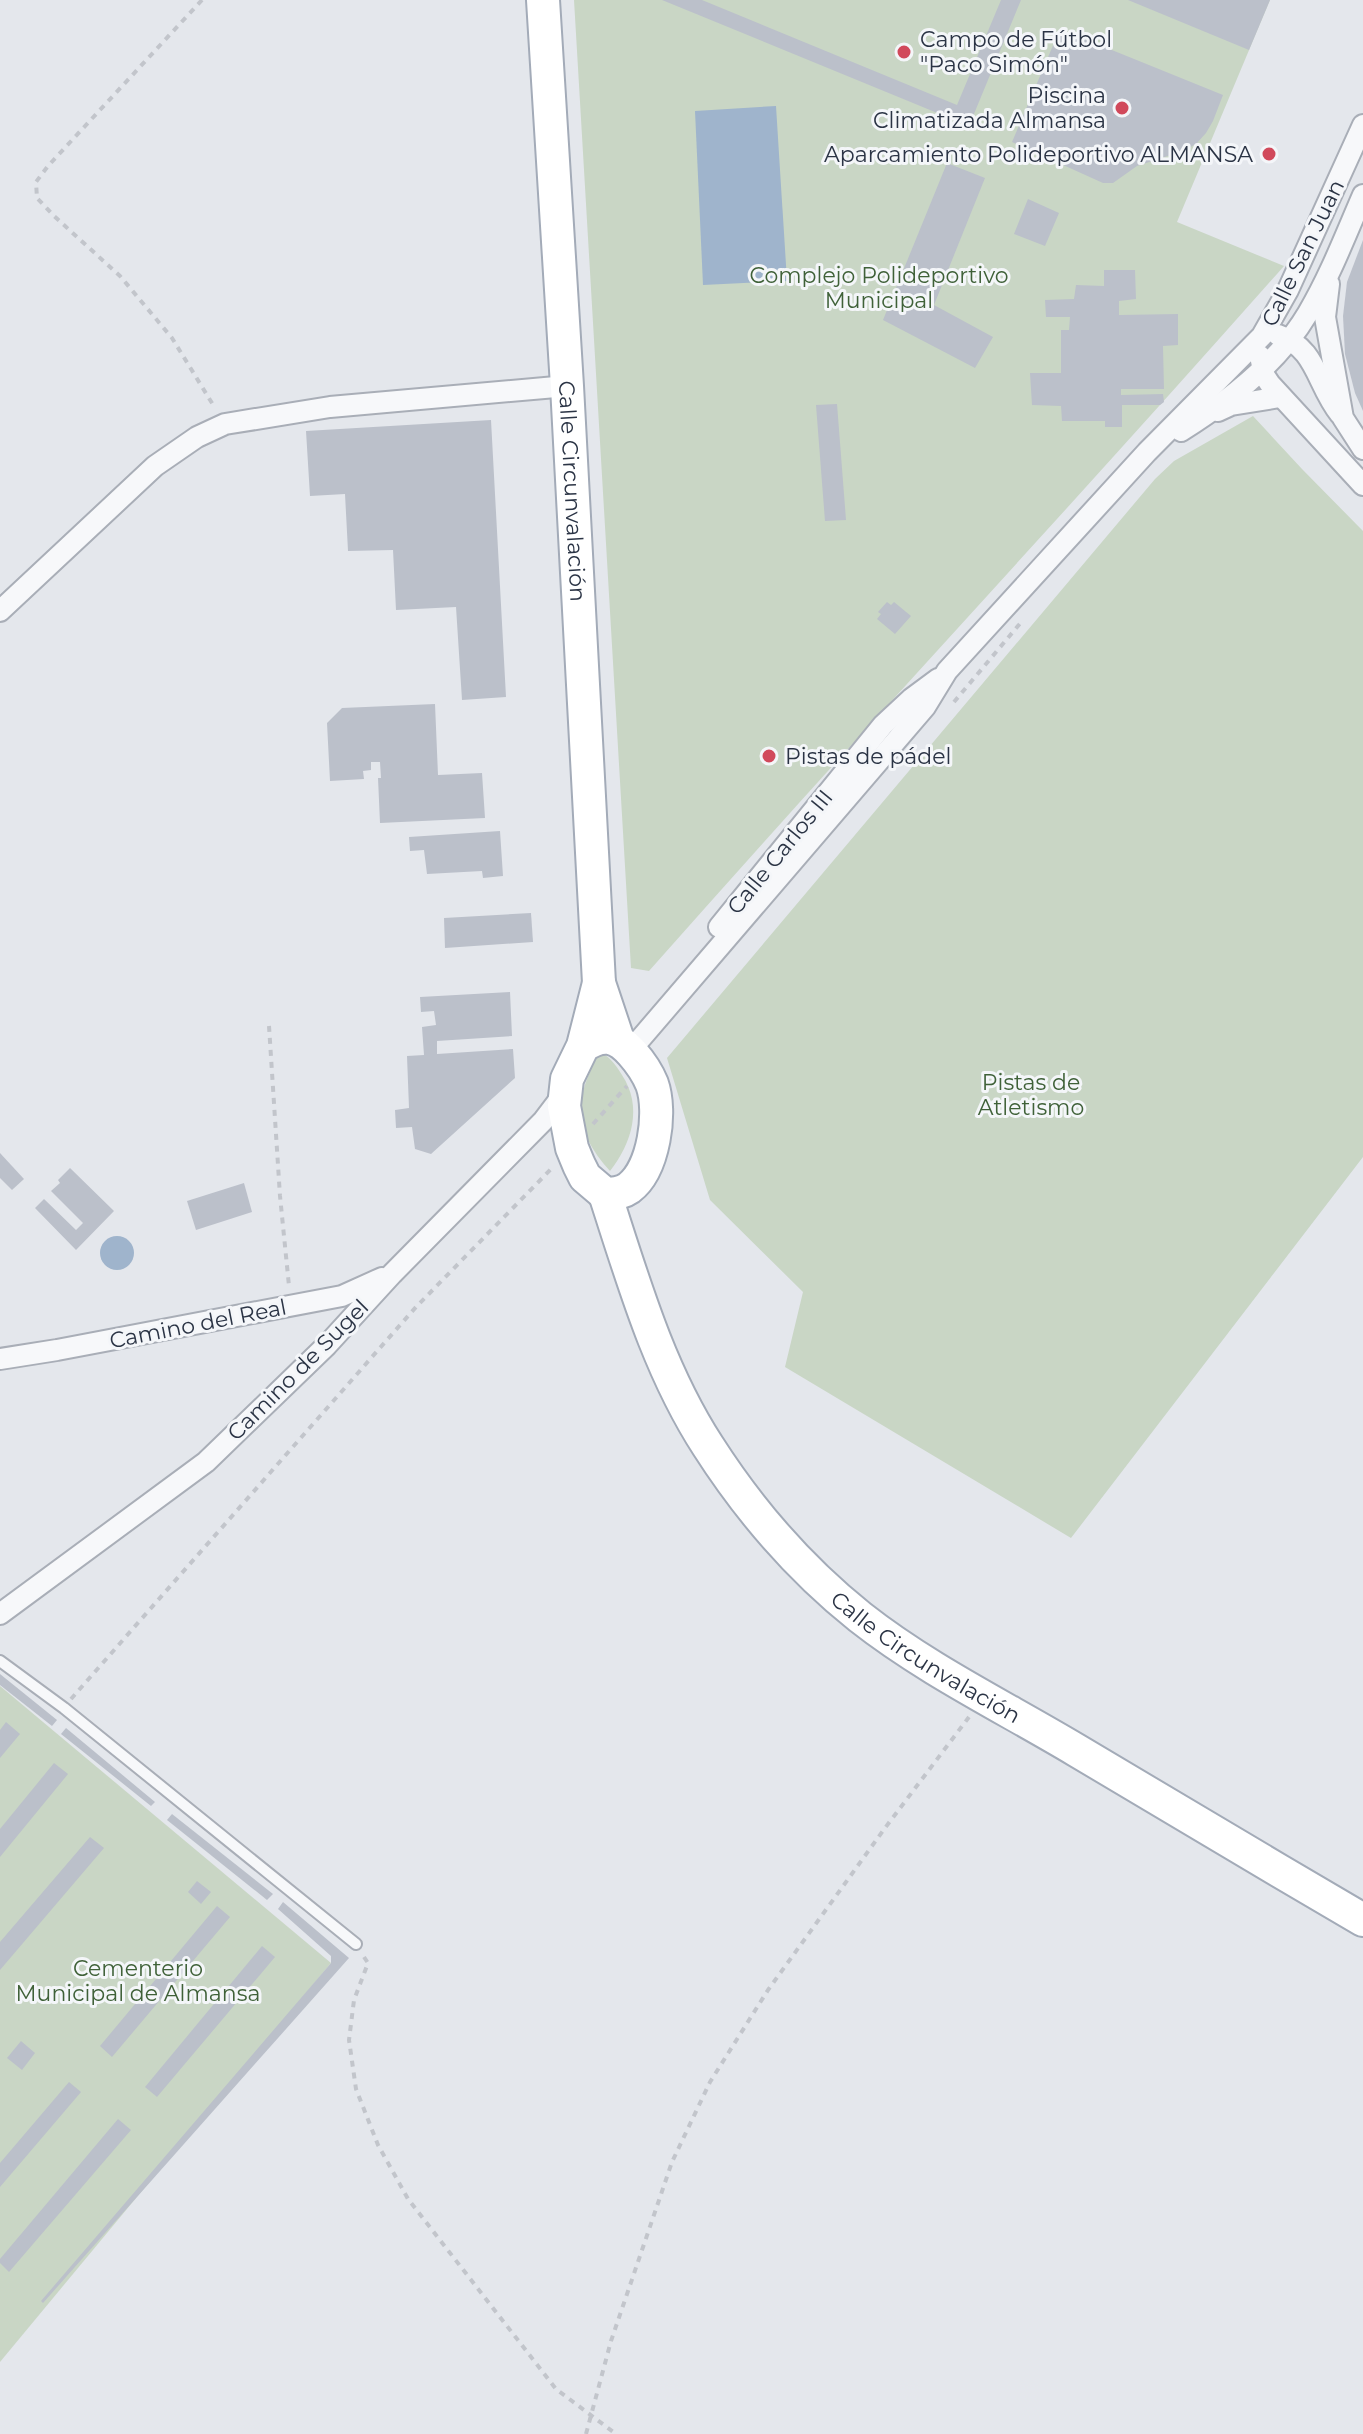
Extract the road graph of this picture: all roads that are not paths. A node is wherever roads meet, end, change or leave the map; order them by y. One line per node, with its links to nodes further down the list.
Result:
1 (543, 0): 8 (main road, Calle Circunvalación)
2 (1363, 125): 5 (street, Calle San Juan)
3 (1363, 195): 4 (street, Calle San Juan)
4 (1334, 260): 6 (street, Calle San Juan); 10 (street)
5 (1262, 336): 6 (street); 7 (street); 13 (street, Calle Carlos III)
6 (1283, 346): 7 (street, Calle Carlos III); 10 (street)
7 (1262, 369): 9 (street); 11 (street, Calle Carlos III)
8 (567, 386): 15 (street); 16 (main road, Calle Circunvalación)
9 (1280, 397): 11 (street); 14 (street)
10 (1343, 418): 12 (street)
11 (1193, 423): 13 (street, Calle Carlos III)
12 (1363, 449)
13 (1147, 452): 17 (street, Calle Carlos III)
14 (1363, 485)
15 (0, 611)
16 (599, 983): 17 (main road); 18 (main road)
17 (624, 1045): 18 (main road); 20 (main road)
18 (583, 1046): 19 (main road)
19 (565, 1092): 20 (main road); 21 (street, Camino de Sugel)
20 (616, 1192): 25 (main road, Calle Circunvalación)
21 (392, 1274): 22 (street, Camino del Real); 23 (street, Camino de Sugel)
22 (0, 1359)
23 (0, 1614)
24 (0, 1661): 26 (lane)
25 (1363, 1920)
26 (356, 1944)

